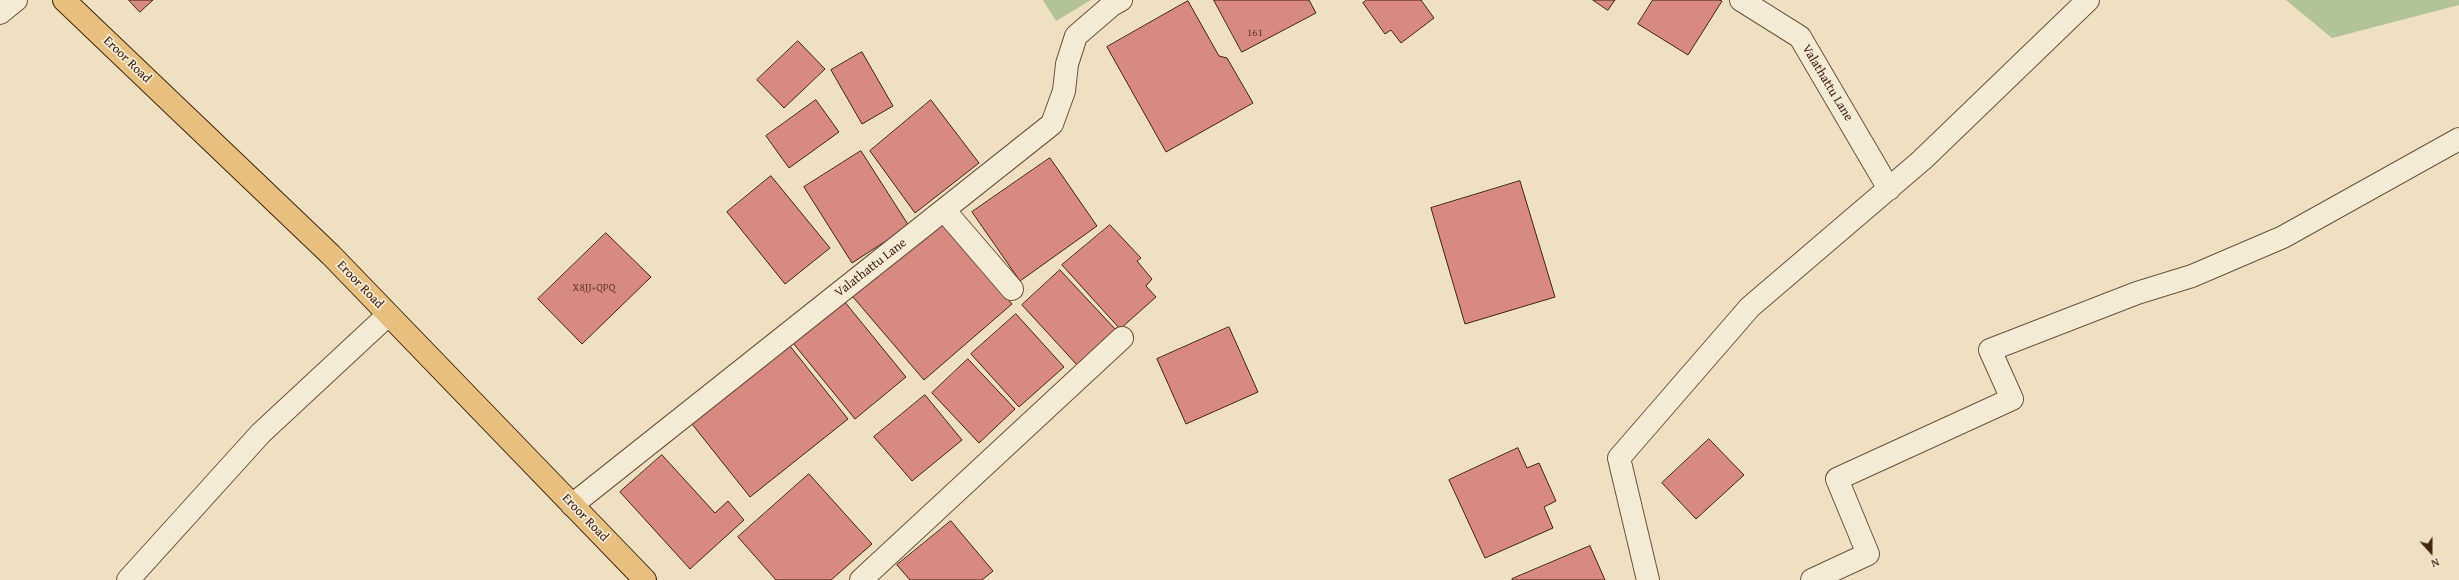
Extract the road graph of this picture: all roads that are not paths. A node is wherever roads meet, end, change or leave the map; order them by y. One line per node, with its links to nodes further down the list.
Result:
1 (16, 0): 6 (street)
2 (64, 0): 11 (main road, Eroor Road)
3 (1121, 0): 9 (street, Valathattu Lane)
4 (1742, 0): 8 (street, Valathattu Lane)
5 (2088, 0): 8 (street)
6 (0, 13)
7 (2459, 139): 18 (street)
8 (1889, 189): 17 (street)
9 (944, 210): 10 (street); 13 (street, Valathattu Lane)
10 (1012, 289)
11 (388, 314): 13 (main road, Eroor Road); 14 (street)
12 (1122, 338): 16 (street)
13 (572, 505): 15 (main road, Eroor Road)
14 (128, 580)
15 (645, 580)
16 (860, 580)
17 (1648, 580)
18 (1812, 580)

